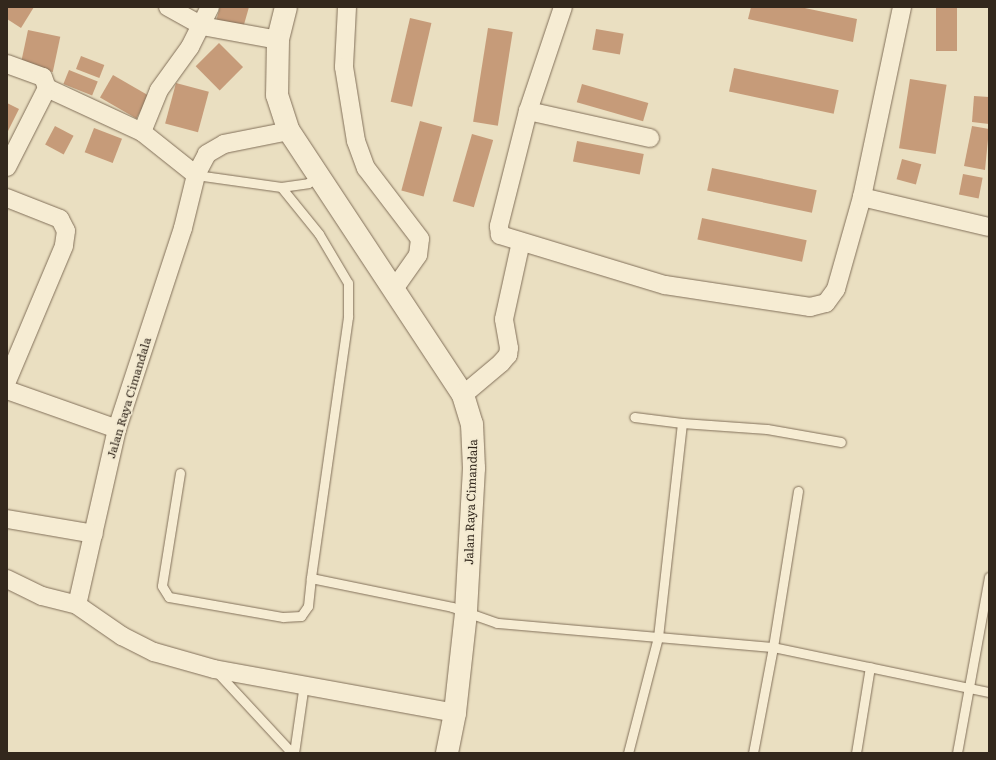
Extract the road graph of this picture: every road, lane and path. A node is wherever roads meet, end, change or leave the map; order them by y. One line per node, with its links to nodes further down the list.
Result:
1 (168, 7): 7 (street)
2 (210, 7): 7 (street)
3 (286, 7): 8 (street, Jalan Raya Cimandala)
4 (347, 7): 23 (street)
5 (563, 7): 11 (street)
6 (902, 7): 19 (street)
7 (202, 26): 8 (street); 13 (street)
8 (278, 40): 12 (street, Jalan Raya Cimandala)
9 (7, 64): 10 (street)
10 (48, 88): 13 (street); 15 (street)
11 (528, 111): 14 (street); 22 (street)
12 (289, 131): 16 (street, Jalan Raya Cimandala); 17 (street, Jalan Raya Cimandala)
13 (142, 132): 16 (street)
14 (650, 138)
15 (7, 166)
16 (196, 175): 18 (lane); 29 (street, Jalan Raya Cimandala)
17 (321, 176): 18 (lane); 23 (street, Jalan Raya Cimandala)
18 (281, 187): 36 (lane)
19 (862, 197): 21 (street); 22 (street)
20 (7, 198): 24 (street)
21 (989, 227)
22 (521, 242): 26 (street)
23 (394, 289): 26 (street, Jalan Raya Cimandala)
24 (7, 382)
25 (7, 390): 29 (street)
26 (463, 395): 39 (street, Jalan Raya Cimandala)
27 (634, 417): 28 (lane)
28 (682, 423): 30 (lane); 40 (lane)
29 (117, 429): 34 (street, Jalan Raya Cimandala)
30 (841, 442)
31 (180, 473): 36 (lane)
32 (798, 491): 41 (lane)
33 (7, 519): 34 (street)
34 (94, 534): 38 (street, Jalan Raya Cimandala)
35 (989, 577): 45 (lane)
36 (311, 578): 39 (lane)
37 (7, 579): 38 (street)
38 (76, 604): 43 (street)
39 (466, 613): 40 (lane); 47 (street, Jalan Raya Cimandala)
40 (658, 637): 41 (lane); 50 (lane)
41 (773, 648): 42 (lane); 51 (lane)
42 (870, 667): 45 (lane); 52 (lane)
43 (214, 669): 44 (street); 48 (lane)
44 (304, 684): 47 (street); 48 (lane)
45 (970, 688): 46 (lane); 53 (lane)
46 (989, 692)
47 (455, 713): 49 (street, Jalan Raya Cimandala)
48 (293, 753)
49 (447, 753)
50 (628, 753)
51 (753, 753)
52 (856, 753)
53 (957, 753)

